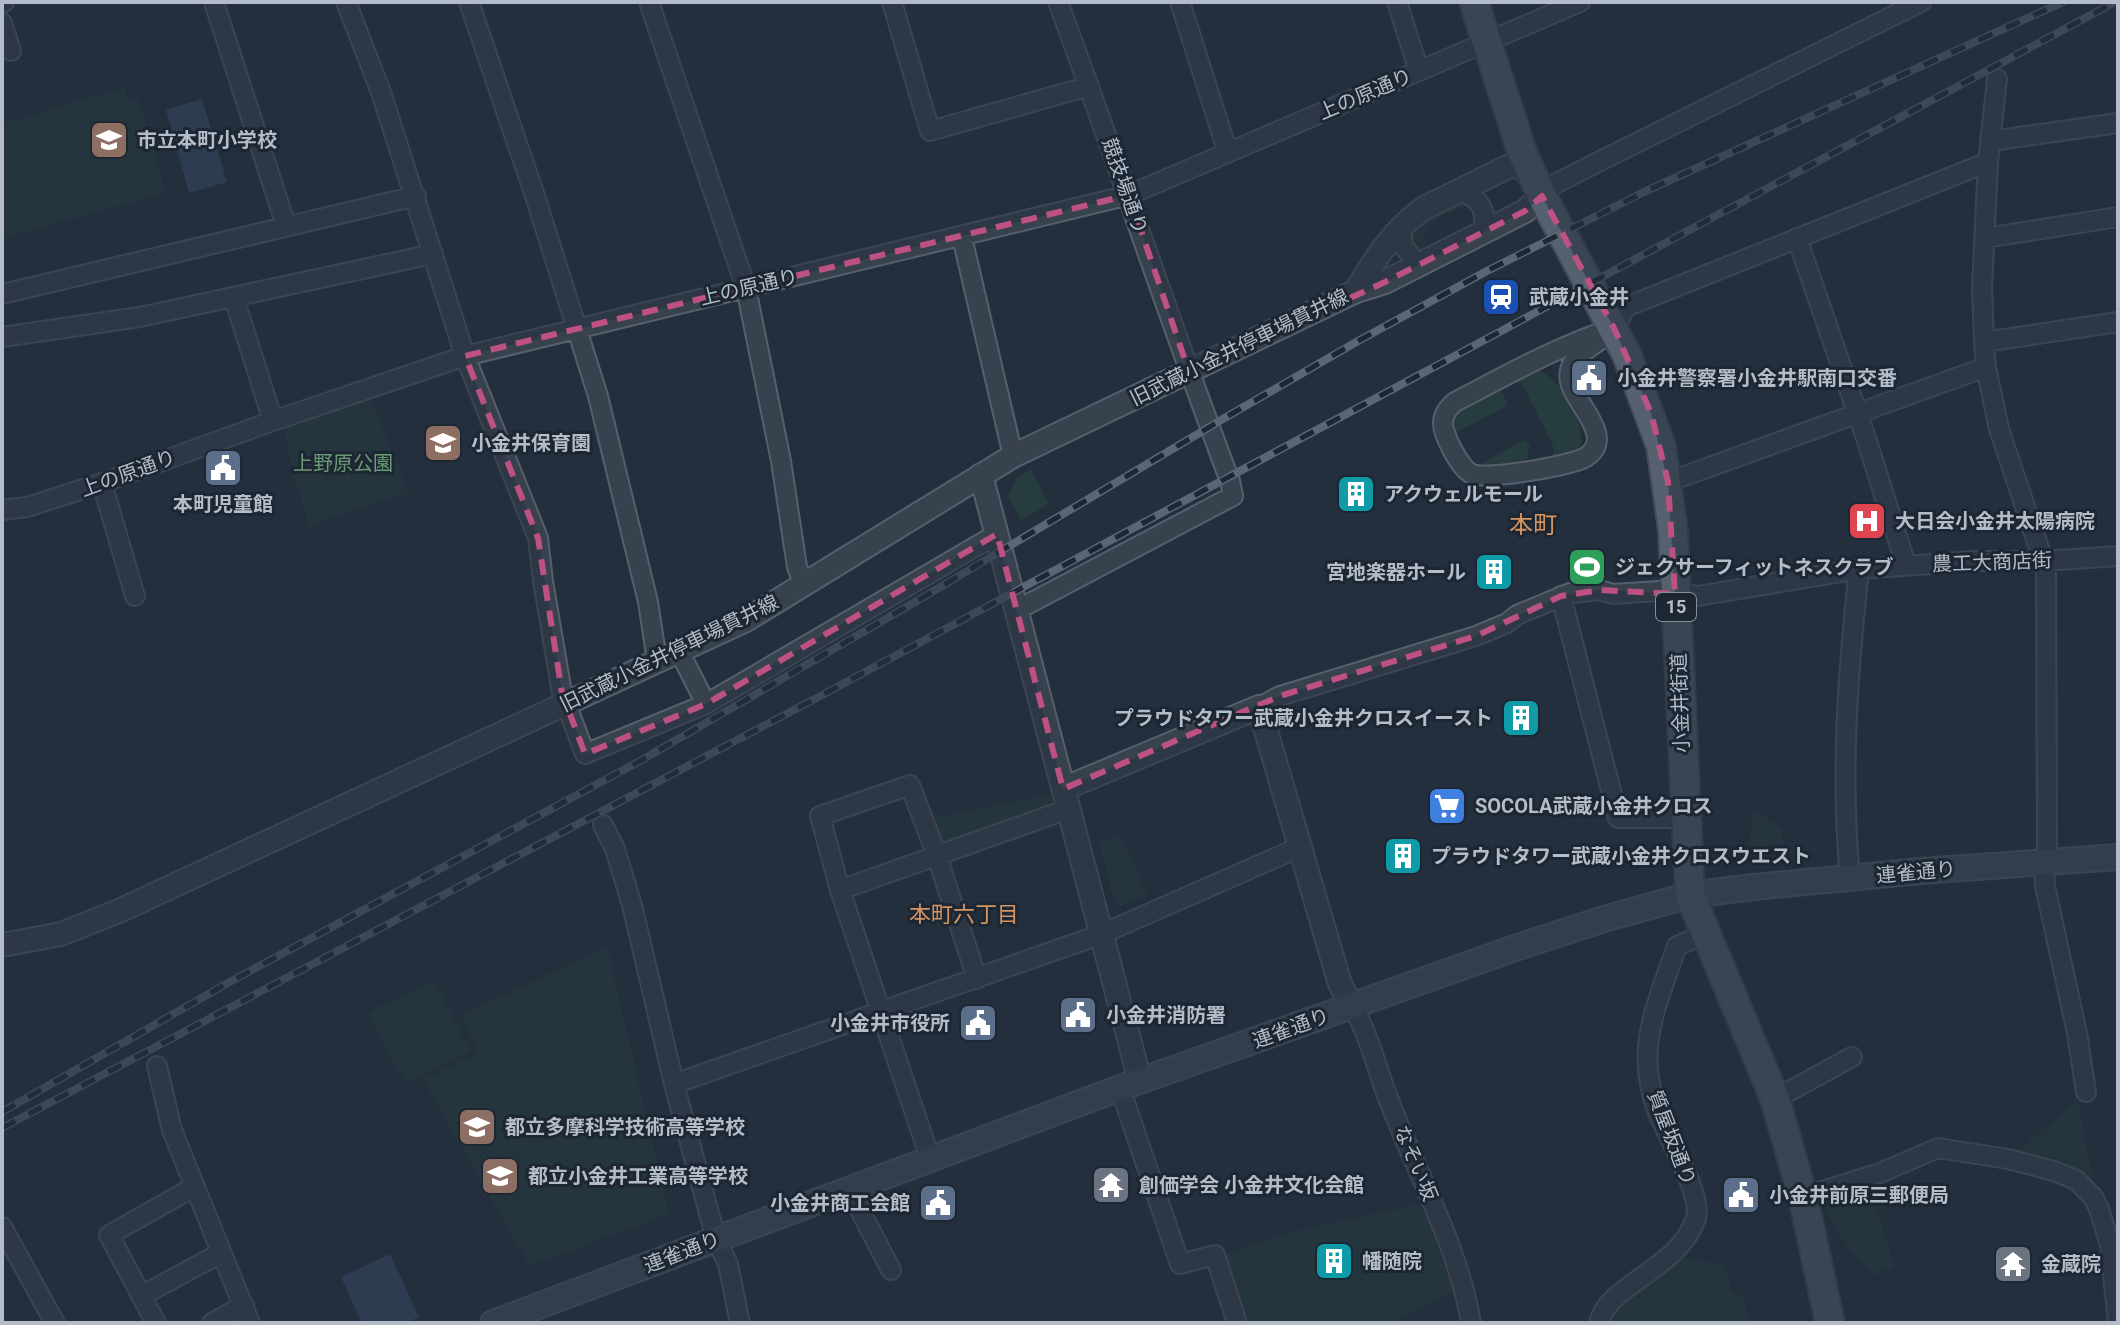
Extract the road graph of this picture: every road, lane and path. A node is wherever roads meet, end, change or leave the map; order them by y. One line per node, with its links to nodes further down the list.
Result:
1 (214, 2): 28 (street)
2 (346, 2): 25 (street)
3 (469, 2): 42 (street)
4 (649, 2): 36 (street)
5 (892, 2): 17 (street)
6 (1058, 2): 17 (street, 競技場通り)
7 (1180, 2): 20 (street)
8 (1397, 2): 15 (street)
9 (1474, 2): 13 (main road, 小金井街道 / 15)
10 (1580, 2): 13 (street, 上の原通り)
11 (1921, 2): 26 (street)
12 (2, 23): 14 (street)
13 (1486, 42): 15 (street, 上の原通り); 21 (main road, 小金井街道 / 15)
14 (11, 51)
15 (1419, 71): 20 (street, 上の原通り)
16 (1997, 79): 19 (street)
17 (1089, 86): 24 (street, 競技場通り)
18 (2118, 123): 19 (street)
19 (1991, 141): 22 (street)
20 (1228, 153): 24 (street, 上の原通り)
21 (1514, 160): 23 (street); 26 (main road, 小金井街道 / 15)
22 (1988, 162): 32 (street); 33 (street)
23 (1460, 191): 29 (street); 30 (street)
24 (1129, 195): 31 (street, 上の原通り); 48 (street, 競技場通り)
25 (416, 196): 28 (street); 34 (street)
26 (1542, 196): 30 (street, 旧武蔵小金井停車場貫井線); 41 (main road, 小金井街道 / 15)
27 (2118, 217): 33 (street)
28 (286, 226): 38 (street)
29 (1401, 227): 35 (street); 37 (street)
30 (1482, 233): 35 (street, 旧武蔵小金井停車場貫井線)
31 (962, 237): 36 (street, 上の原通り); 52 (street)
32 (1797, 238): 41 (street); 50 (street)
33 (1985, 238): 44 (street)
34 (433, 254): 39 (street); 45 (street)
35 (1419, 265): 37 (street, 旧武蔵小金井停車場貫井線)
36 (746, 288): 42 (street, 上の原通り); 62 (street)
37 (1356, 291): 48 (street, 旧武蔵小金井停車場貫井線)
38 (2, 294)
39 (234, 298): 43 (street); 51 (street)
40 (2118, 322): 44 (street)
41 (1614, 328): 46 (street); 49 (street); 54 (main road, 小金井街道 / 15)
42 (575, 329): 45 (street, 上の原通り); 68 (street)
43 (2, 337)
44 (1984, 342): 47 (street)
45 (465, 356): 51 (street, 上の原通り); 69 (street)
46 (1532, 363): 49 (street); 49 (street)
47 (1986, 367): 50 (street); 59 (street)
48 (1189, 372): 52 (street, 旧武蔵小金井停車場貫井線); 66 (street, 競技場通り)
49 (1570, 383)
50 (1857, 414): 54 (street); 60 (street)
51 (273, 421): 55 (street, 上の原通り)
52 (1013, 456): 53 (street, 旧武蔵小金井停車場貫井線)
53 (981, 475): 57 (street); 62 (street, 旧武蔵小金井停車場貫井線)
54 (1668, 482): 63 (main road, 小金井街道 / 15)
55 (102, 483): 56 (street, 上の原通り); 64 (street)
56 (2, 510)
57 (997, 534): 66 (street); 70 (street)
58 (2118, 556): 59 (street, 農工大商店街)
59 (2044, 561): 60 (street, 農工大商店街); 78 (street)
60 (1906, 565): 61 (street, 農工大商店街)
61 (1859, 569): 63 (street, 農工大商店街); 79 (street)
62 (804, 585): 67 (street, 旧武蔵小金井停車場貫井線)
63 (1675, 594): 65 (street, 農工大商店街); 73 (main road, 小金井街道 / 15)
64 (135, 596)
65 (1561, 596): 71 (street, 農工大商店街); 73 (street)
66 (1017, 610): 72 (street)
67 (679, 651): 68 (street, 旧武蔵小金井停車場貫井線); 70 (street)
68 (657, 661): 69 (street, 旧武蔵小金井停車場貫井線)
69 (565, 704): 70 (street); 84 (street, 旧武蔵小金井停車場貫井線)
70 (706, 704)
71 (1259, 707): 72 (street); 75 (street)
72 (1066, 799): 76 (street); 82 (street)
73 (1685, 818): 81 (main road, 小金井街道 / 15)
74 (603, 825): 90 (street)
75 (1300, 847): 82 (street); 86 (street)
76 (937, 856): 80 (street); 80 (street); 85 (street)
77 (2118, 857): 78 (main road, 連雀通り)
78 (2044, 862): 79 (main road, 連雀通り); 92 (street)
79 (1850, 878): 81 (main road, 連雀通り)
80 (840, 890): 87 (street)
81 (1690, 895): 83 (main road, 小金井街道 / 15); 86 (main road, 連雀通り)
82 (1102, 934): 85 (street); 91 (street)
83 (1705, 934): 93 (main road, 小金井街道 / 15); 112 (street, 質屋坂通り)
84 (2, 945)
85 (977, 979): 87 (street)
86 (1352, 1006): 91 (main road, 連雀通り); 111 (street, なそい坂)
87 (882, 1013): 90 (street); 94 (street)
88 (1852, 1057): 93 (street)
89 (157, 1066): 95 (street)
90 (674, 1084): 99 (street)
91 (1130, 1085): 94 (main road, 連雀通り); 110 (street)
92 (2086, 1092)
93 (1775, 1099): 97 (main road, 小金井街道 / 15)
94 (930, 1158): 96 (main road, 連雀通り)
95 (194, 1187): 101 (street); 103 (street)
96 (849, 1189): 99 (main road, 連雀通り); 102 (street)
97 (1803, 1197): 100 (street); 113 (main road, 小金井街道 / 15)
98 (2, 1227): 105 (street)
99 (716, 1239): 108 (main road, 連雀通り); 109 (street)
100 (2114, 1244): 114 (street)
101 (221, 1253): 103 (street); 104 (street)
102 (891, 1270)
103 (141, 1296): 106 (street)
104 (247, 1314): 107 (street)
105 (55, 1323)
106 (156, 1323)
107 (212, 1323)
108 (493, 1323)
109 (740, 1323)
110 (1237, 1323)
111 (1471, 1323)
112 (1599, 1323)
113 (1830, 1323)
114 (2118, 1323)

